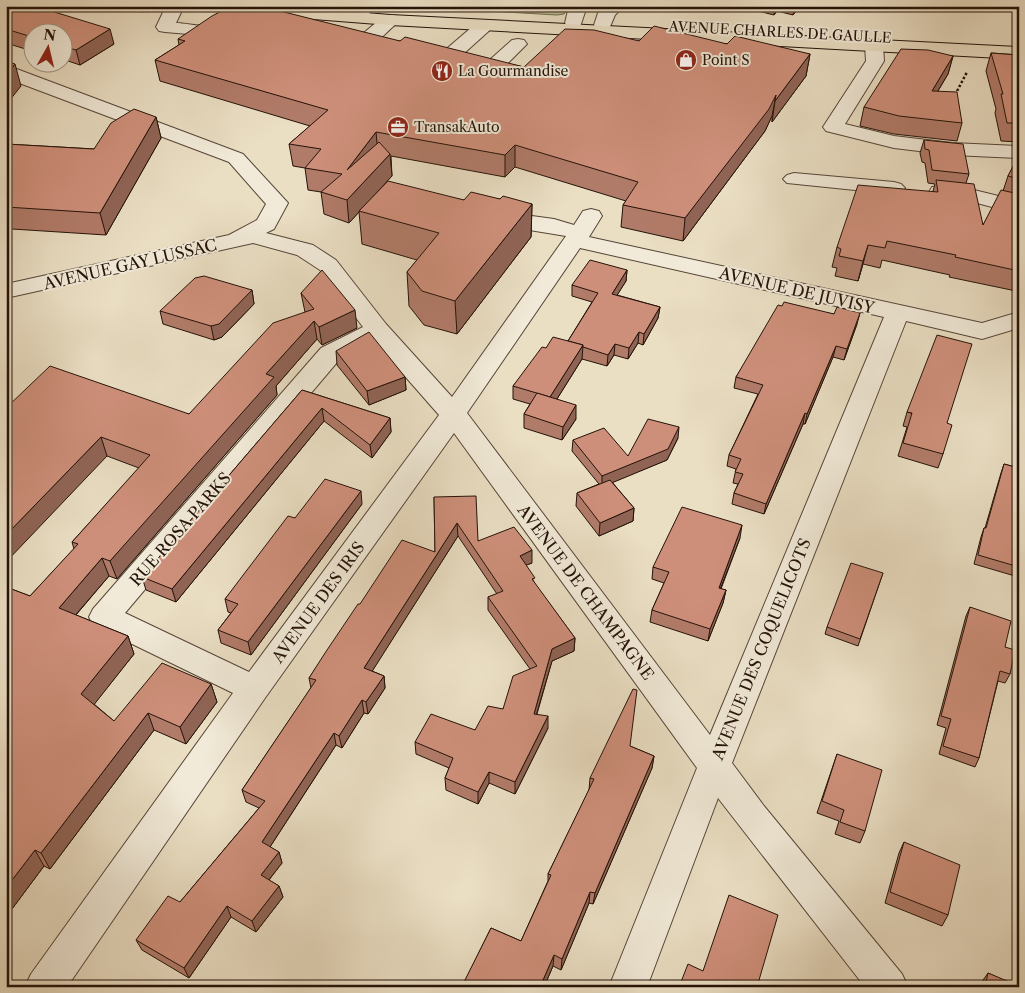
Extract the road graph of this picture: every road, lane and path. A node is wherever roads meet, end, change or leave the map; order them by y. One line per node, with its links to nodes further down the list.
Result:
1 (254, 6): 7 (street); 9 (main road, AVENUE CHARLES DE GAULLE)
2 (302, 6): 4 (main road)
3 (615, 6): 10 (street)
4 (322, 7): 5 (main road)
5 (364, 8): 8 (main road)
6 (25, 9): 7 (path)
7 (174, 9)
8 (573, 19): 10 (main road, AVENUE CHARLES DE GAULLE); 11 (main road)
9 (390, 20): 11 (main road, AVENUE CHARLES DE GAULLE); 13 (street)
10 (604, 24): 12 (main road, AVENUE CHARLES DE GAULLE)
11 (492, 25): 14 (main road, AVENUE CHARLES DE GAULLE); 15 (street)
12 (823, 34): 14 (main road); 16 (main road, AVENUE CHARLES DE GAULLE)
13 (354, 37)
14 (760, 39): 17 (main road, AVENUE CHARLES DE GAULLE)
15 (518, 44)
16 (1019, 45)
17 (874, 46): 18 (main road, AVENUE CHARLES DE GAULLE); 24 (street)
18 (897, 47): 19 (main road, AVENUE CHARLES DE GAULLE); 20 (main road, AVENUE CHARLES DE GAULLE)
19 (1019, 49)
20 (965, 50): 21 (main road, AVENUE CHARLES DE GAULLE); 23 (path)
21 (1019, 53)
22 (6, 71): 29 (street)
23 (953, 99)
24 (1019, 152)
25 (794, 179): 26 (street)
26 (1019, 208)
27 (471, 212): 28 (street, AVENUE DE JUVISY)
28 (582, 230): 31 (street, AVENUE DE JUVISY); 34 (street, AVENUE DES IRIS)
29 (243, 238): 30 (street, AVENUE GAY LUSSAC); 33 (street, AVENUE DE CHAMPAGNE)
30 (6, 291)
31 (897, 313): 32 (street, AVENUE DE JUVISY); 36 (street, AVENUE DES COQUELICOTS)
32 (1019, 320)
33 (377, 329): 34 (street, AVENUE DE CHAMPAGNE); 35 (street, RUE ROSA PARKS)
34 (453, 414): 35 (street, AVENUE DES IRIS); 36 (street, AVENUE DE CHAMPAGNE)
35 (254, 689): 37 (street, AVENUE DES IRIS)
36 (714, 766): 38 (street, AVENUE DES COQUELICOTS); 39 (street, AVENUE DE CHAMPAGNE)
37 (44, 987)
38 (628, 987)
39 (889, 987)

